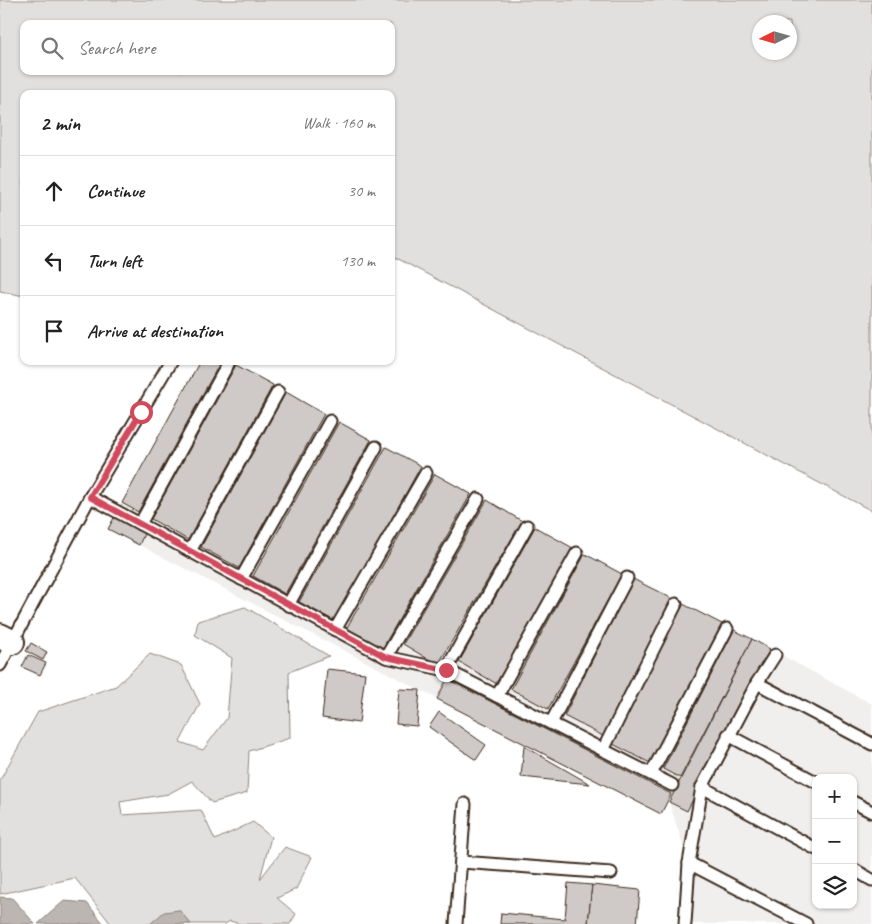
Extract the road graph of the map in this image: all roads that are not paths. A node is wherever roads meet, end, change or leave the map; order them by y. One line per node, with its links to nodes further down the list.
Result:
1 (170, 365): 7 (lane)
2 (227, 365): 9 (lane)
3 (278, 392): 11 (lane)
4 (330, 421): 14 (lane)
5 (376, 447): 16 (lane)
6 (426, 473): 18 (lane)
7 (90, 497): 9 (lane); 19 (lane)
8 (478, 500): 21 (lane)
9 (140, 524): 11 (lane)
10 (527, 526): 23 (lane)
11 (190, 551): 14 (lane)
12 (577, 553): 25 (lane)
13 (627, 578): 26 (lane)
14 (241, 579): 16 (lane)
15 (676, 604): 29 (lane)
16 (288, 605): 18 (lane)
17 (727, 629): 30 (lane)
18 (335, 630): 21 (lane)
19 (4, 638): 22 (lane)
20 (775, 655): 24 (lane)
21 (386, 657): 23 (lane)
22 (0, 665)
23 (446, 670): 25 (lane)
24 (757, 683): 27 (lane); 28 (lane)
25 (497, 696): 26 (lane)
26 (551, 723): 29 (lane)
27 (728, 735): 31 (lane); 33 (lane)
28 (872, 744)
29 (603, 750): 30 (lane)
30 (651, 774): 32 (lane)
31 (812, 780)
32 (672, 785)
33 (702, 787): 37 (lane); 39 (lane)
34 (465, 804): 38 (lane)
35 (857, 804): 36 (lane)
36 (872, 812)
37 (812, 847)
38 (461, 862): 41 (lane); 43 (lane)
39 (689, 863): 44 (lane); 45 (lane)
40 (857, 871): 42 (lane)
41 (611, 873)
42 (872, 880)
43 (456, 924)
44 (684, 924)
45 (806, 924)

